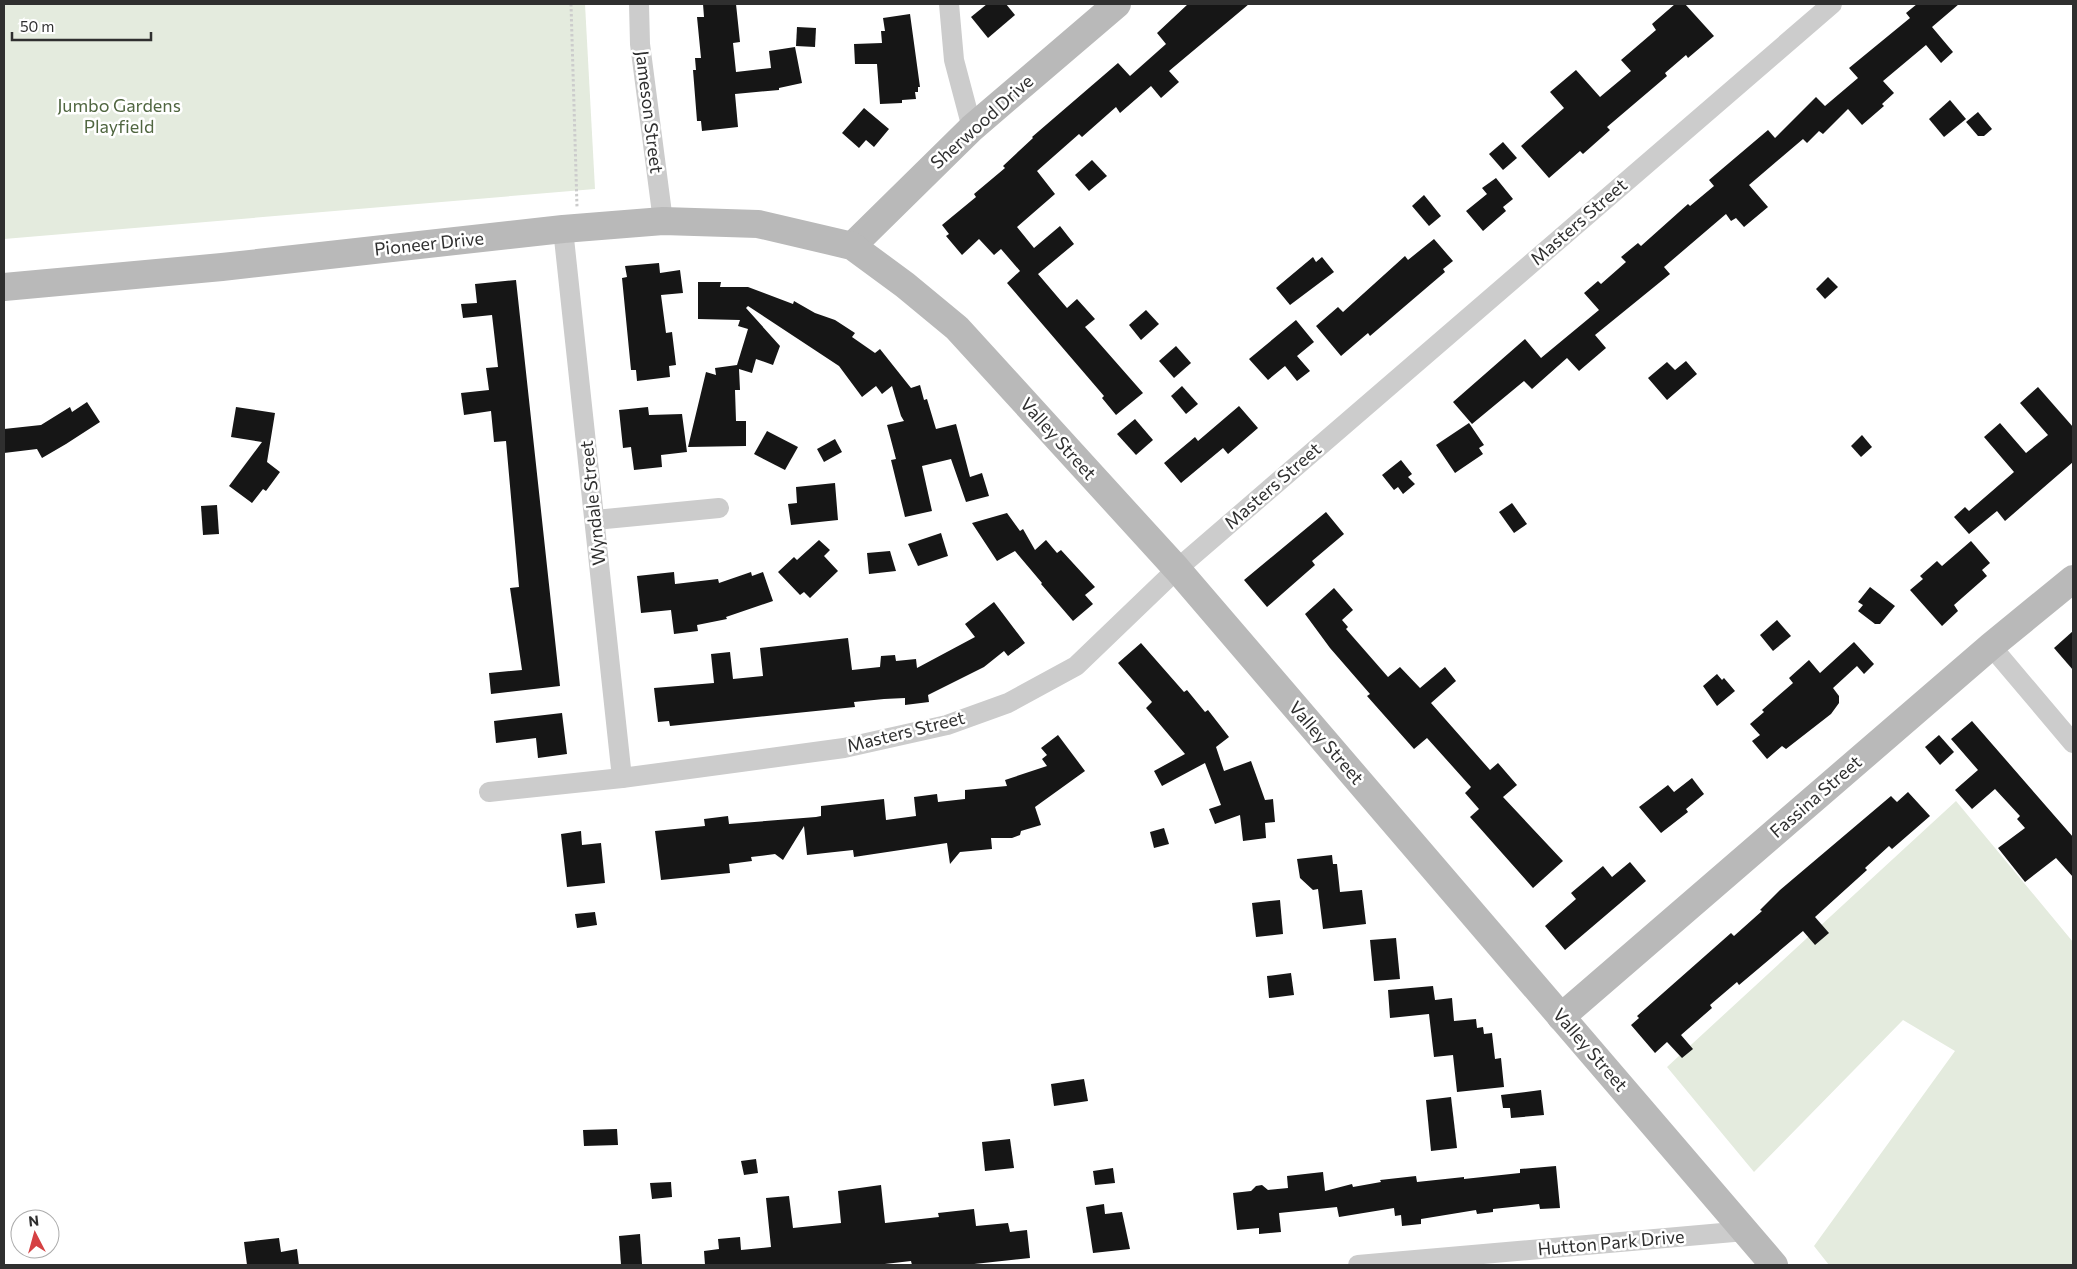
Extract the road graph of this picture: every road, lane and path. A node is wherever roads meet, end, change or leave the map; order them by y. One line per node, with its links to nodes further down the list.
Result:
1 (571, 4): 8 (path)
2 (640, 4): 7 (street, Jameson Street)
3 (948, 4): 6 (street)
4 (1117, 4): 6 (street, Sherwood Drive)
5 (1832, 4): 13 (street, Masters Street)
6 (972, 128): 9 (street, Sherwood Drive)
7 (663, 221): 8 (street, Pioneer Drive); 9 (street, Pioneer Drive)
8 (571, 228): 10 (street, Pioneer Drive); 12 (street, Wyndale Street)
9 (852, 246): 13 (street, Valley Street)
10 (4, 287)
11 (719, 508): 12 (street)
12 (595, 520): 17 (street, Wyndale Street)
13 (1177, 569): 17 (street, Masters Street); 19 (street, Valley Street)
14 (2073, 579): 15 (street, Fassina Street)
15 (1991, 646): 16 (street); 19 (street, Fassina Street)
16 (2073, 743)
17 (622, 778): 18 (street, Masters Street)
18 (489, 792)
19 (1561, 1017): 20 (street, Valley Street)
20 (1745, 1231): 21 (street, Hutton Park Drive); 23 (street, Valley Street)
21 (1416, 1263): 22 (street, Hutton Park Drive)
22 (1358, 1265)
23 (1774, 1265)

